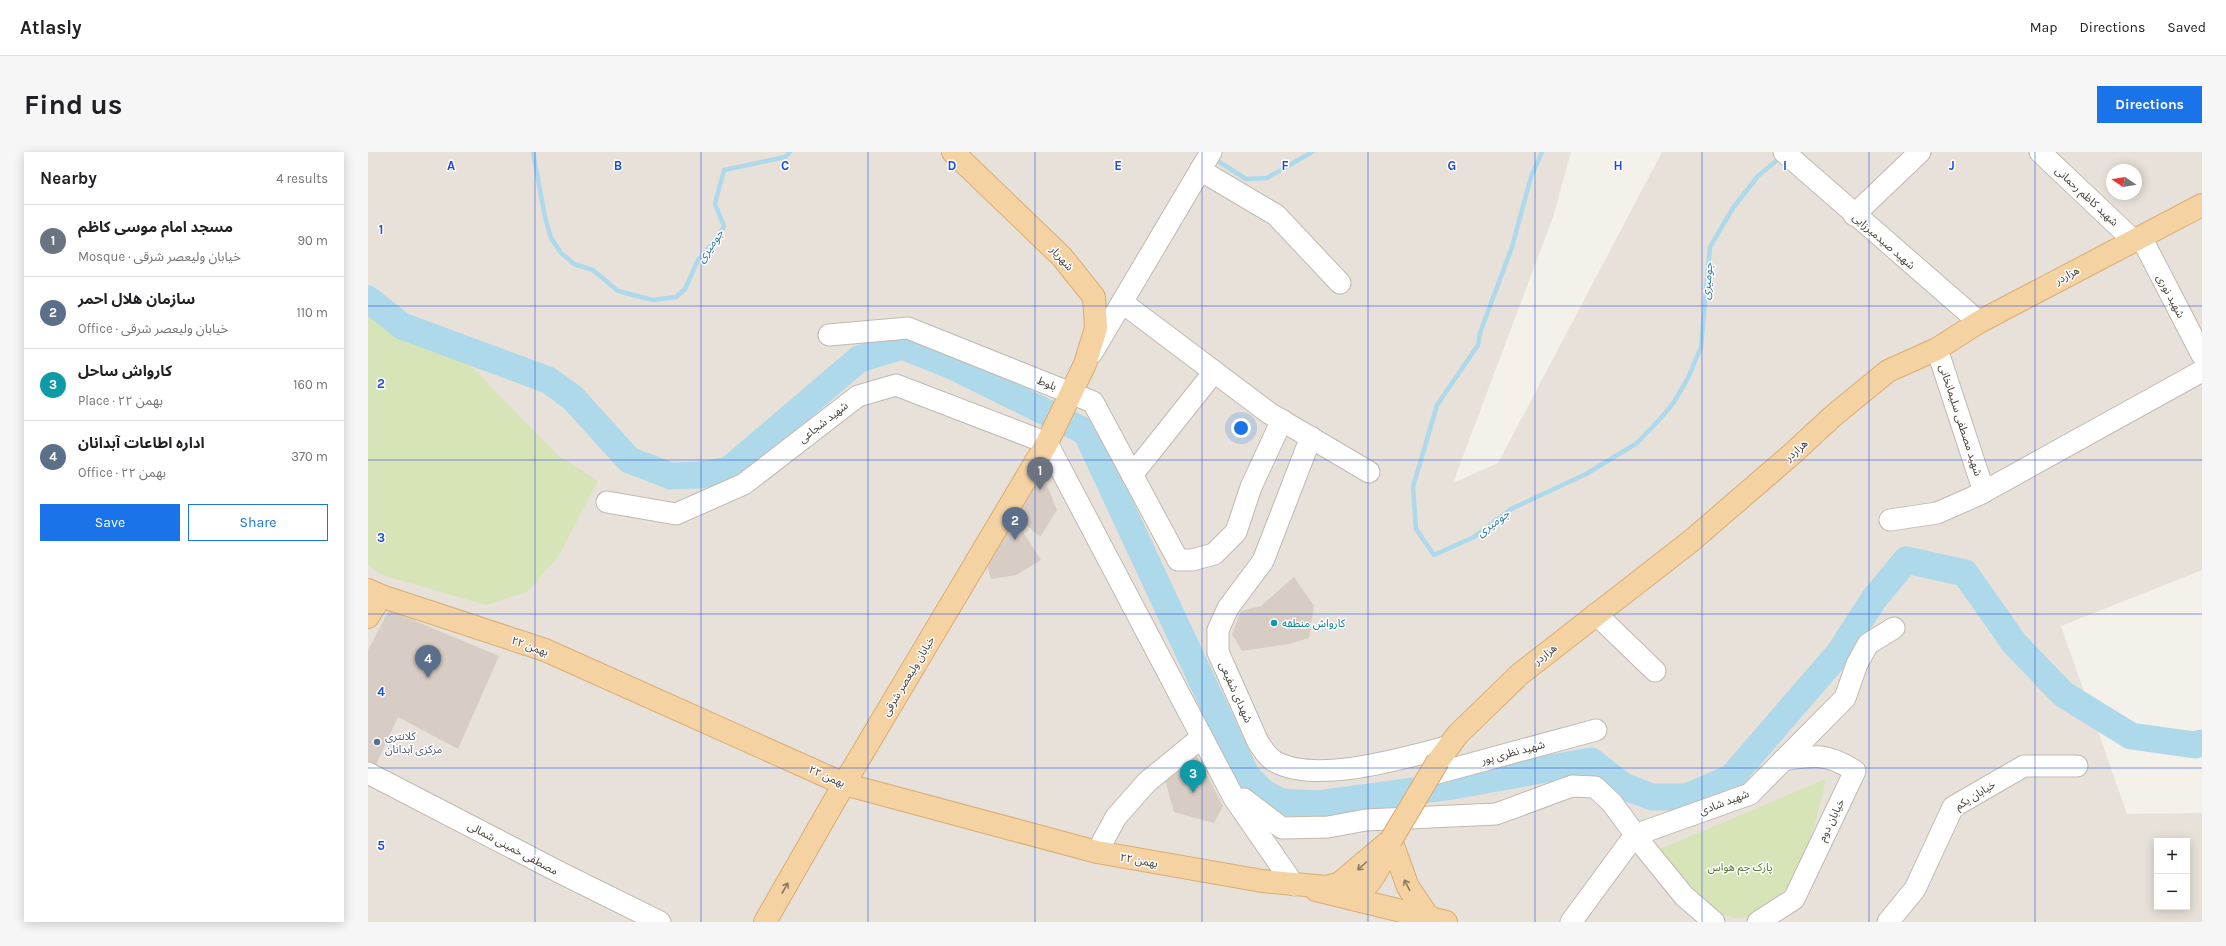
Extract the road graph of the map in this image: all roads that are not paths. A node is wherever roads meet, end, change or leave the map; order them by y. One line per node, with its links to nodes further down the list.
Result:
1 (953, 152): 16 (main road, شهریار)
2 (1211, 152): 6 (street)
3 (1920, 152): 8 (street)
4 (2040, 152): 9 (street, شهید کاظم رحمانی)
5 (1787, 155): 8 (street, شهید صیدمیرزایی)
6 (1198, 175): 10 (street); 11 (street)
7 (2202, 205): 9 (main road, هزاردر)
8 (1854, 215): 12 (street, شهید صیدمیرزایی)
9 (2137, 238): 12 (main road, هزاردر); 15 (street, شهید نوری)
10 (1340, 283)
11 (1123, 303): 16 (street); 18 (street)
12 (1979, 322): 14 (main road, هزاردر)
13 (829, 336): 19 (street, بلوط)
14 (1937, 349): 25 (street, شهید مصطفی سلیمانخانی); 29 (main road, هزاردر)
15 (2202, 355)
16 (1085, 364): 19 (main road, شهریار)
17 (2202, 371): 25 (street)
18 (1214, 372): 20 (street); 24 (street)
19 (1071, 393): 21 (main road, خیابان ولیعصر شرقی); 24 (street, بلوط)
20 (1286, 422): 22 (street); 24 (street, بلوط)
21 (1050, 437): 26 (street, شهید شجاعی); 34 (street); 40 (main road, خیابان ولیعصر شرقی)
22 (1311, 437): 23 (street); 36 (street, شهدای شفیعی)
23 (1369, 472)
24 (1132, 475)
25 (1984, 492): 27 (street)
26 (607, 502)
27 (1890, 520)
28 (375, 593): 30 (main road); 40 (main road, ۲۲ بهمن)
29 (1596, 614): 32 (street); 36 (main road, هزاردر)
30 (368, 617)
31 (1894, 628): 35 (street, شهید شادی)
32 (1655, 671)
33 (1596, 730): 36 (street, شهید نظری پور)
34 (1202, 737): 39 (street); 43 (street)
35 (1784, 760): 41 (street, شهید شادی); 52 (street, خیابان دوم)
36 (1438, 761): 42 (main road, هزاردر, bridge)
37 (2077, 766): 53 (street, خیابان یکم)
38 (368, 773): 48 (street, مصطفی خمینی شمالی)
39 (1226, 783): 41 (street); 44 (street)
40 (844, 784): 43 (main road, ۲۲ بهمن); 49 (main road, خیابان ولیعصر شرقی, one-way to 40)
41 (1635, 835): 50 (street); 51 (street)
42 (1390, 840): 44 (main road, one-way to 44); 45 (main road); 46 (main road); 47 (main road, one-way to 42)
43 (1097, 852): 44 (main road, ۲۲ بهمن)
44 (1294, 885): 45 (main road)
45 (1352, 899): 46 (main road)
46 (1388, 908): 47 (main road)
47 (1438, 920)
48 (660, 922)
49 (766, 922)
50 (1571, 922)
51 (1714, 922)
52 (1758, 922)
53 (1888, 922)

